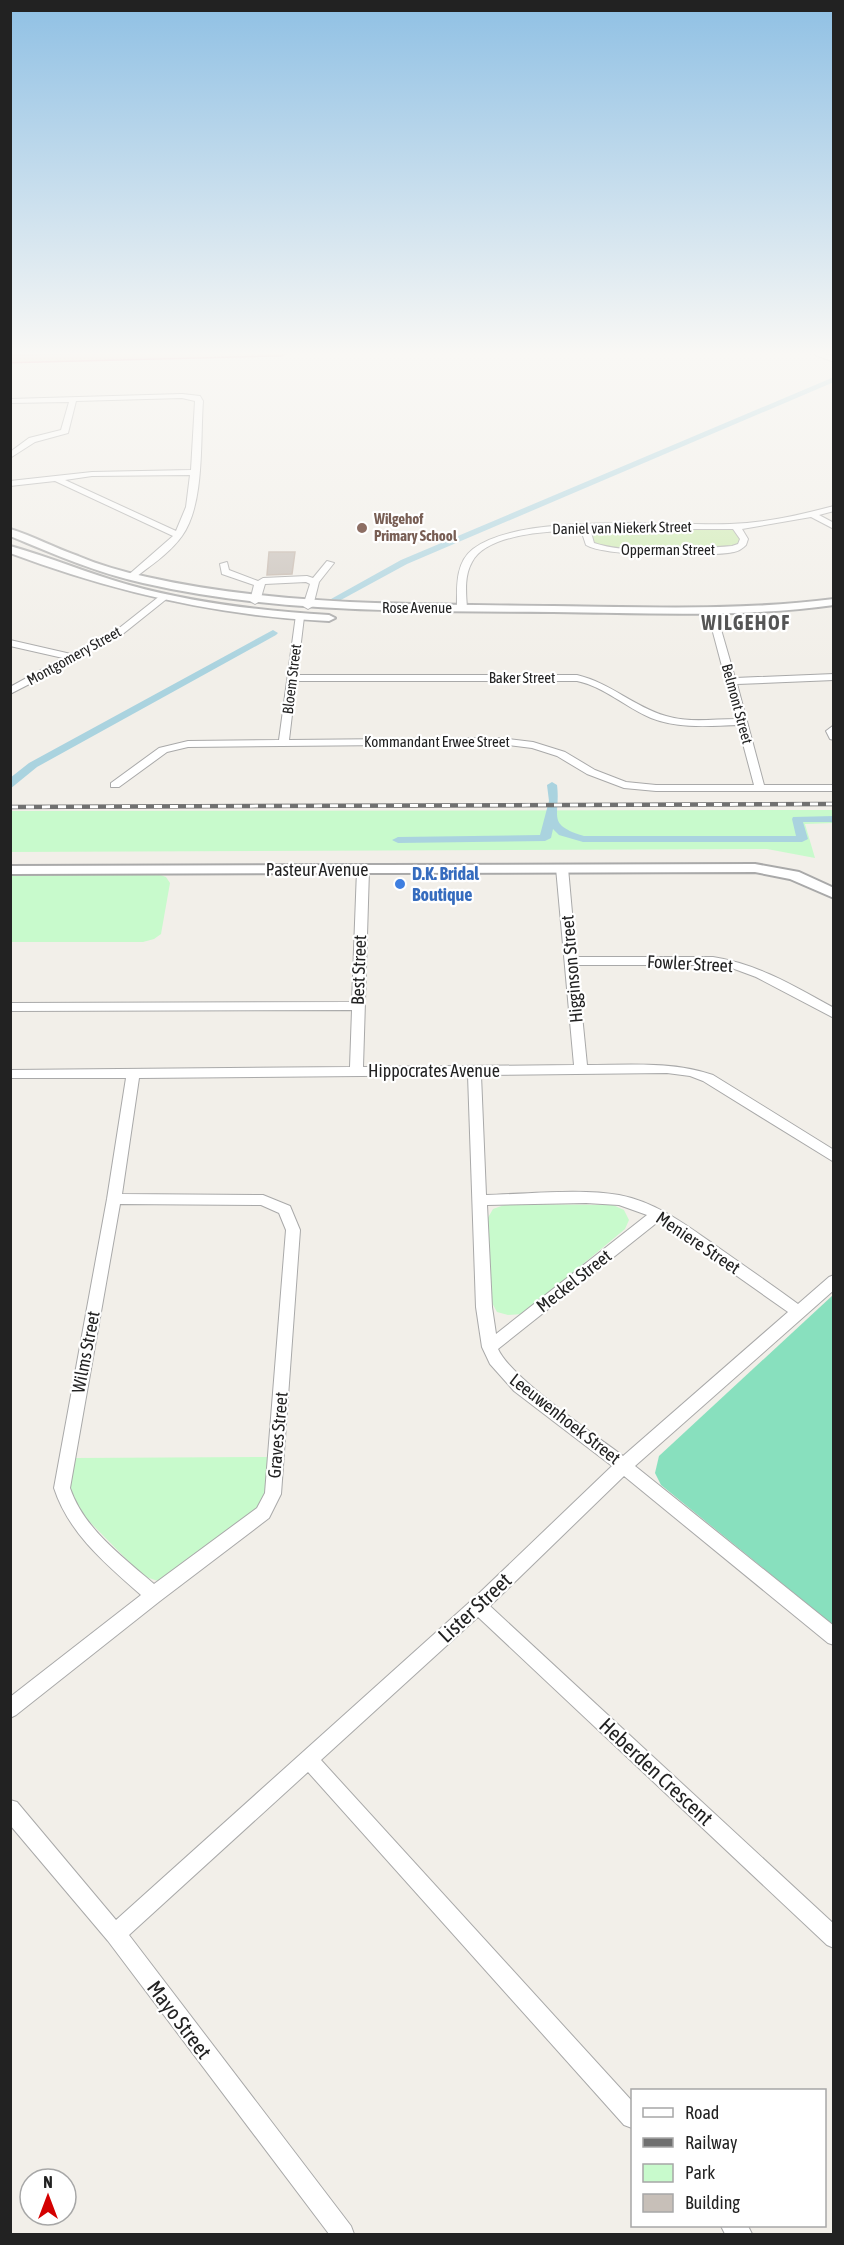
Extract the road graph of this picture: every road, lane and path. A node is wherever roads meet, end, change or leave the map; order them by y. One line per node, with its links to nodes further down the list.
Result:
1 (195, 457): 2 (street)
2 (194, 472): 4 (street); 12 (street)
3 (10, 473): 5 (street)
4 (54, 477): 5 (street); 12 (street)
5 (14, 482)
6 (834, 508): 7 (street, Daniel van Niekerk Street)
7 (813, 515): 8 (street, Daniel van Niekerk Street); 9 (street)
8 (736, 527): 10 (street, Daniel van Niekerk Street); 10 (street, Opperman Street)
9 (834, 527)
10 (585, 528): 33 (street, Daniel van Niekerk Street)
11 (10, 532): 14 (street, Rose Avenue)
12 (178, 535): 20 (street)
13 (10, 541): 14 (street)
14 (38, 544): 20 (street, Rose Avenue)
15 (10, 549): 19 (street, Rose Avenue)
16 (10, 560): 19 (street)
17 (330, 563): 22 (street)
18 (224, 564): 24 (street)
19 (55, 567): 23 (street, Rose Avenue)
20 (125, 575): 21 (street, Rose Avenue); 23 (street)
21 (144, 580): 25 (street, Rose Avenue); 27 (street)
22 (315, 582): 24 (street); 34 (street)
23 (109, 584): 27 (street, Rose Avenue)
24 (259, 584): 30 (street)
25 (166, 585): 26 (street, Rose Avenue); 28 (street)
26 (188, 589): 29 (street); 30 (street, Rose Avenue)
27 (133, 590): 28 (street, Rose Avenue)
28 (160, 596): 29 (street, Rose Avenue); 43 (street, Montgomery Street)
29 (178, 601): 40 (street, Rose Avenue)
30 (255, 601): 32 (street, Rose Avenue)
31 (834, 602): 39 (street, Rose Avenue)
32 (293, 604): 34 (street, Rose Avenue); 40 (street)
33 (462, 608): 35 (street, Rose Avenue); 37 (street, Rose Avenue)
34 (312, 610): 37 (street, Rose Avenue); 40 (street, Rose Avenue)
35 (476, 613): 37 (street, Rose Avenue); 38 (street, Rose Avenue)
36 (834, 613): 39 (street, Rose Avenue)
37 (446, 614)
38 (701, 615): 39 (street, Rose Avenue); 41 (street, Rose Avenue)
39 (732, 615): 41 (street, Rose Avenue)
40 (294, 617): 45 (street, Bloem Street)
41 (715, 621): 46 (street, Belmont Street)
42 (10, 643): 43 (street)
43 (75, 658): 47 (street, Montgomery Street)
44 (834, 677): 46 (street)
45 (292, 678): 48 (street, Baker Street); 51 (street, Bloem Street)
46 (731, 681): 48 (street, Belmont Street)
47 (10, 691)
48 (742, 722): 53 (street, Belmont Street)
49 (834, 728): 50 (street)
50 (834, 737)
51 (284, 741): 52 (street, Kommandant Erwee Street); 53 (street, Kommandant Erwee Street)
52 (115, 785)
53 (760, 788): 54 (street, Kommandant Erwee Street)
54 (834, 788)
55 (562, 868): 57 (street, Pasteur Avenue); 58 (street, Pasteur Avenue); 59 (street, Higginson Street)
56 (10, 870): 57 (street, Pasteur Avenue)
57 (363, 870): 60 (street, Best Street)
58 (834, 894)
59 (572, 961): 62 (street, Fowler Street); 63 (street, Higginson Street)
60 (357, 1006): 61 (street); 64 (street, Best Street)
61 (10, 1007)
62 (834, 1014)
63 (581, 1070): 65 (street, Hippocrates Avenue); 68 (street, Hippocrates Avenue)
64 (356, 1071): 65 (street, Hippocrates Avenue); 66 (street, Hippocrates Avenue)
65 (474, 1071): 70 (street, Leeuwenhoek Street)
66 (133, 1073): 67 (street, Hippocrates Avenue); 69 (street, Wilms Street)
67 (10, 1074)
68 (834, 1157)
69 (114, 1199): 76 (street, Wilms Street); 76 (street, Graves Street)
70 (478, 1200): 71 (street, Meniere Street); 74 (street, Leeuwenhoek Street)
71 (658, 1214): 73 (street, Meniere Street); 74 (street, Meckel Street)
72 (834, 1281): 73 (street, Lister Street)
73 (800, 1312): 75 (street, Lister Street)
74 (490, 1347): 75 (street, Leeuwenhoek Street)
75 (623, 1466): 77 (street, Lister Street); 78 (street, Leeuwenhoek Street)
76 (154, 1595): 79 (street, Graves Street)
77 (478, 1606): 80 (street, Lister Street); 83 (street, Heberden Crescent)
78 (834, 1637)
79 (10, 1709)
80 (309, 1760): 82 (street, Lister Street); 84 (street)
81 (10, 1809): 82 (street, Mayo Street)
82 (115, 1934): 85 (street, Mayo Street)
83 (834, 1938)
84 (631, 2115)
85 (343, 2235)

